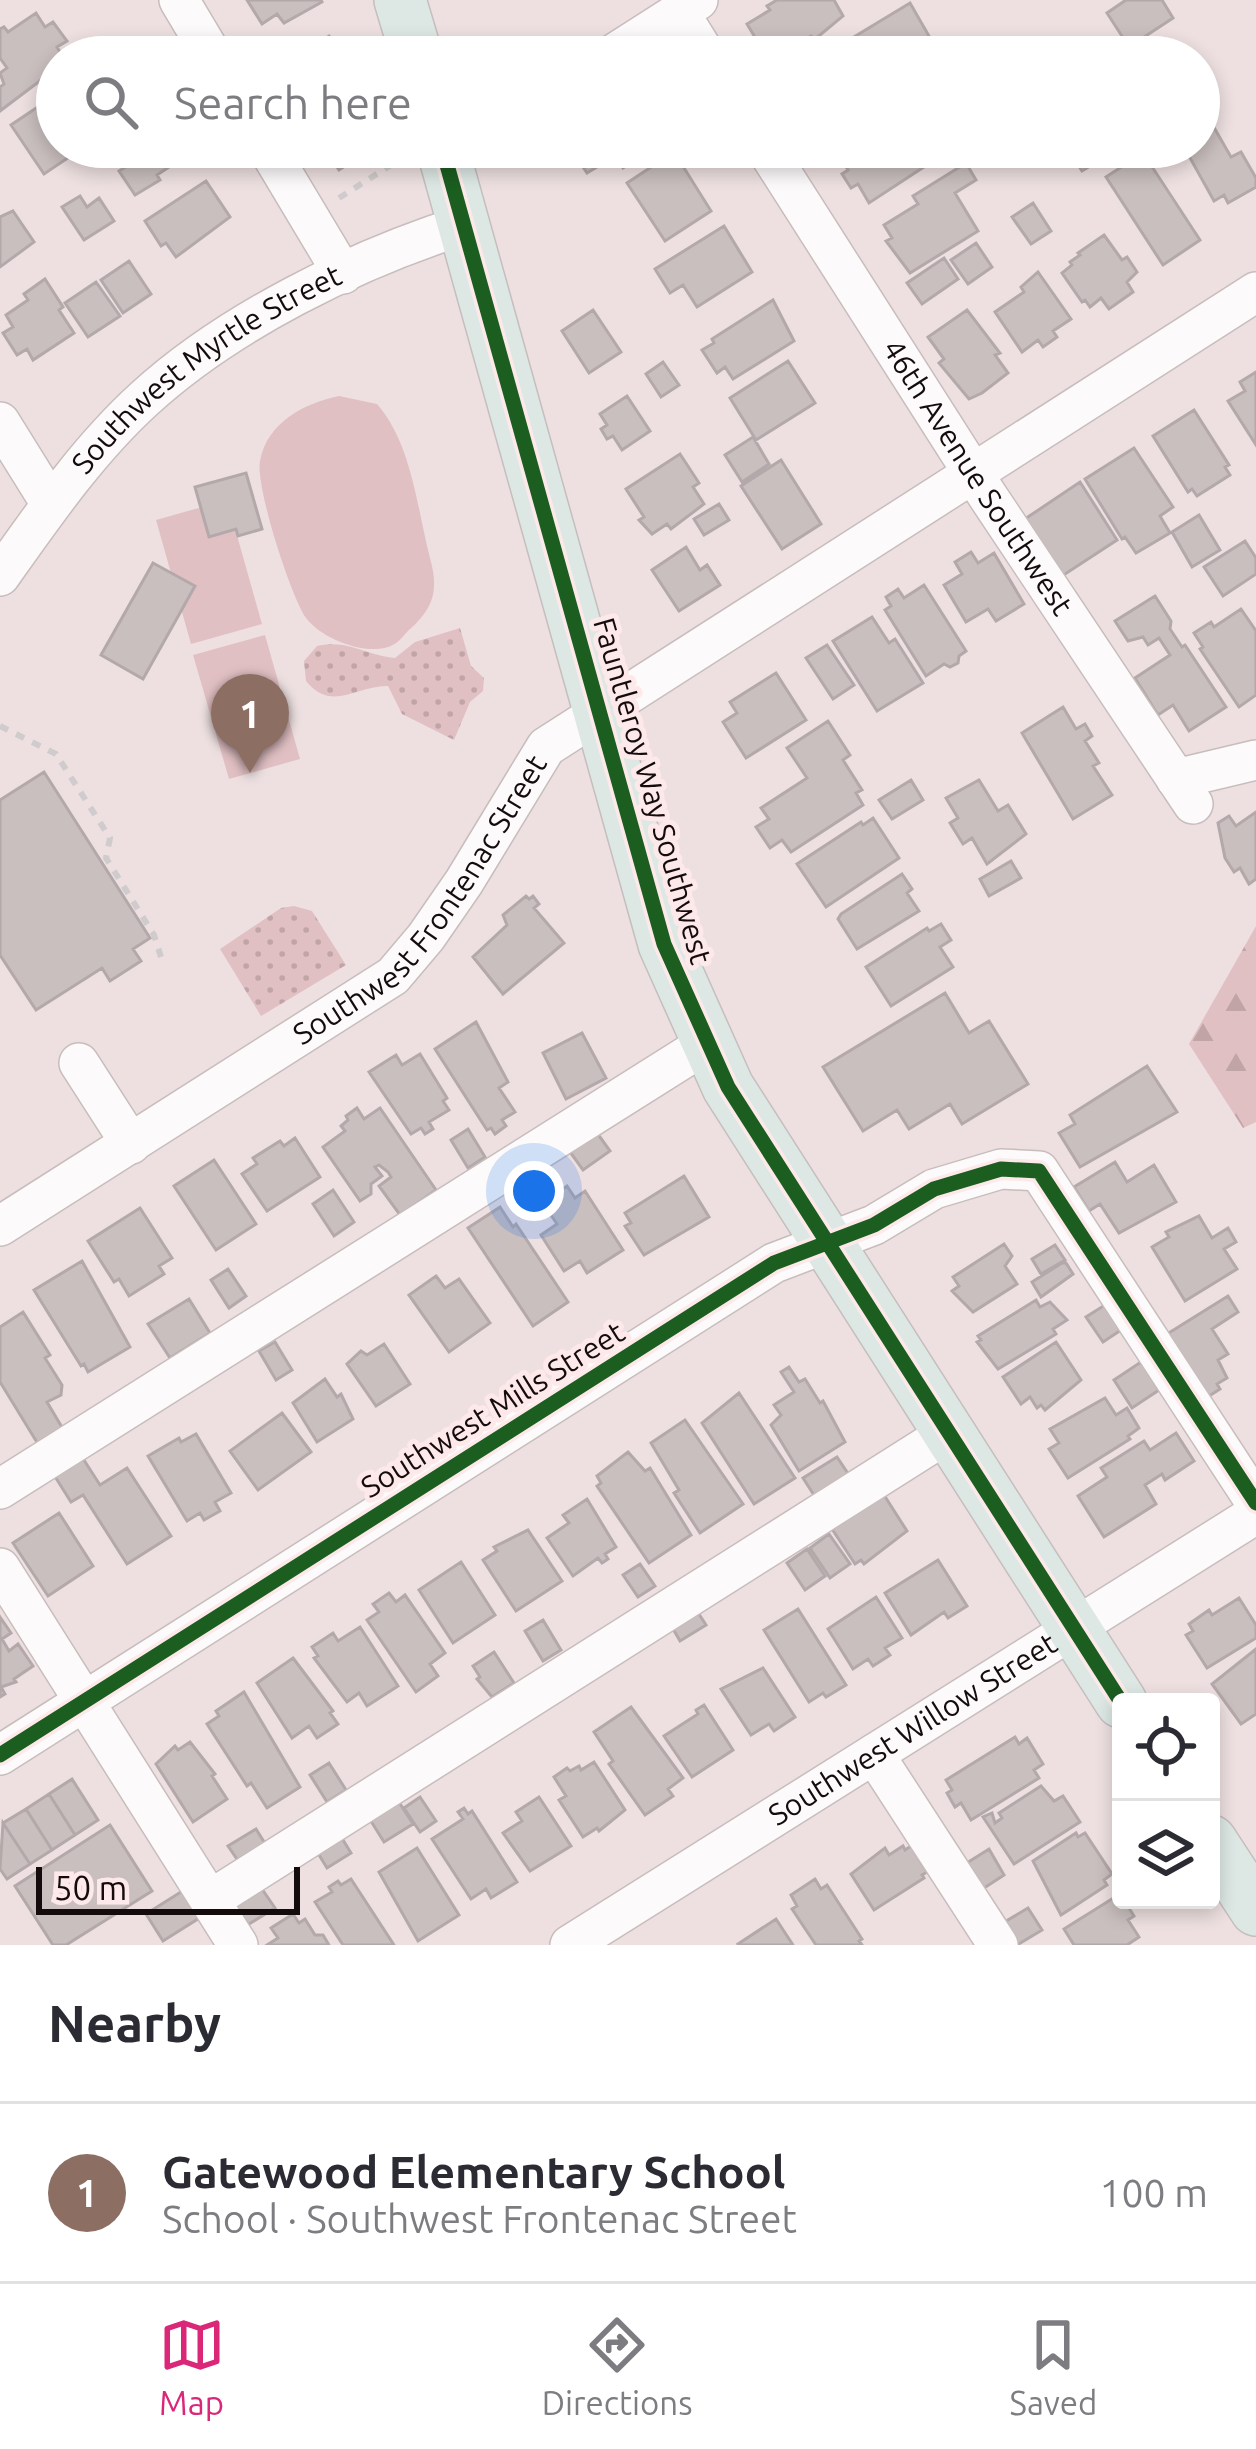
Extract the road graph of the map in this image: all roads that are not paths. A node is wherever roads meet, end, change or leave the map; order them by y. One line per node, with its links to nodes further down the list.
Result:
1 (178, 0): 4 (street)
2 (400, 0): 5 (main road)
3 (688, 6): 6 (street); 7 (street)
4 (200, 36)
5 (411, 36)
6 (642, 36)
7 (699, 36)
8 (280, 168): 12 (street)
9 (455, 168): 11 (main road, Fauntleroy Way Southwest)
10 (778, 168): 15 (street, 46th Avenue Southwest)
11 (464, 225): 12 (street, Southwest Myrtle Street); 18 (main road, Fauntleroy Way Southwest)
12 (344, 274): 16 (street, Southwest Myrtle Street)
13 (1256, 292): 15 (street, Southwest Frontenac Street)
14 (0, 422): 16 (street)
15 (973, 474): 18 (street, Southwest Frontenac Street); 19 (street, 46th Avenue Southwest)
16 (51, 504): 17 (street, Southwest Myrtle Street)
17 (0, 576)
18 (600, 713): 20 (main road, Fauntleroy Way Southwest); 22 (street, Southwest Frontenac Street)
19 (1256, 760)
20 (706, 1044): 24 (main road, Fauntleroy Way Southwest); 26 (street)
21 (79, 1063): 22 (street)
22 (131, 1144): 23 (street, Southwest Frontenac Street)
23 (0, 1226)
24 (826, 1243): 25 (main road, Fauntleroy Way Southwest); 27 (street, Southwest Mills Street); 32 (street, Southwest Mills Street)
25 (948, 1433): 30 (main road, Fauntleroy Way Southwest); 36 (street)
26 (0, 1489)
27 (1256, 1503)
28 (1256, 1514): 30 (street, Southwest Willow Street)
29 (0, 1568): 32 (street)
30 (1073, 1628): 31 (main road, Fauntleroy Way Southwest); 33 (street, Southwest Willow Street)
31 (1115, 1693)
32 (85, 1701): 34 (street, Southwest Mills Street); 36 (street)
33 (874, 1754): 39 (street, Southwest Willow Street); 40 (street)
34 (0, 1755)
35 (1220, 1855): 37 (main road)
36 (210, 1900): 38 (street)
37 (1256, 1910)
38 (238, 1945)
39 (570, 1945)
40 (998, 1945)

